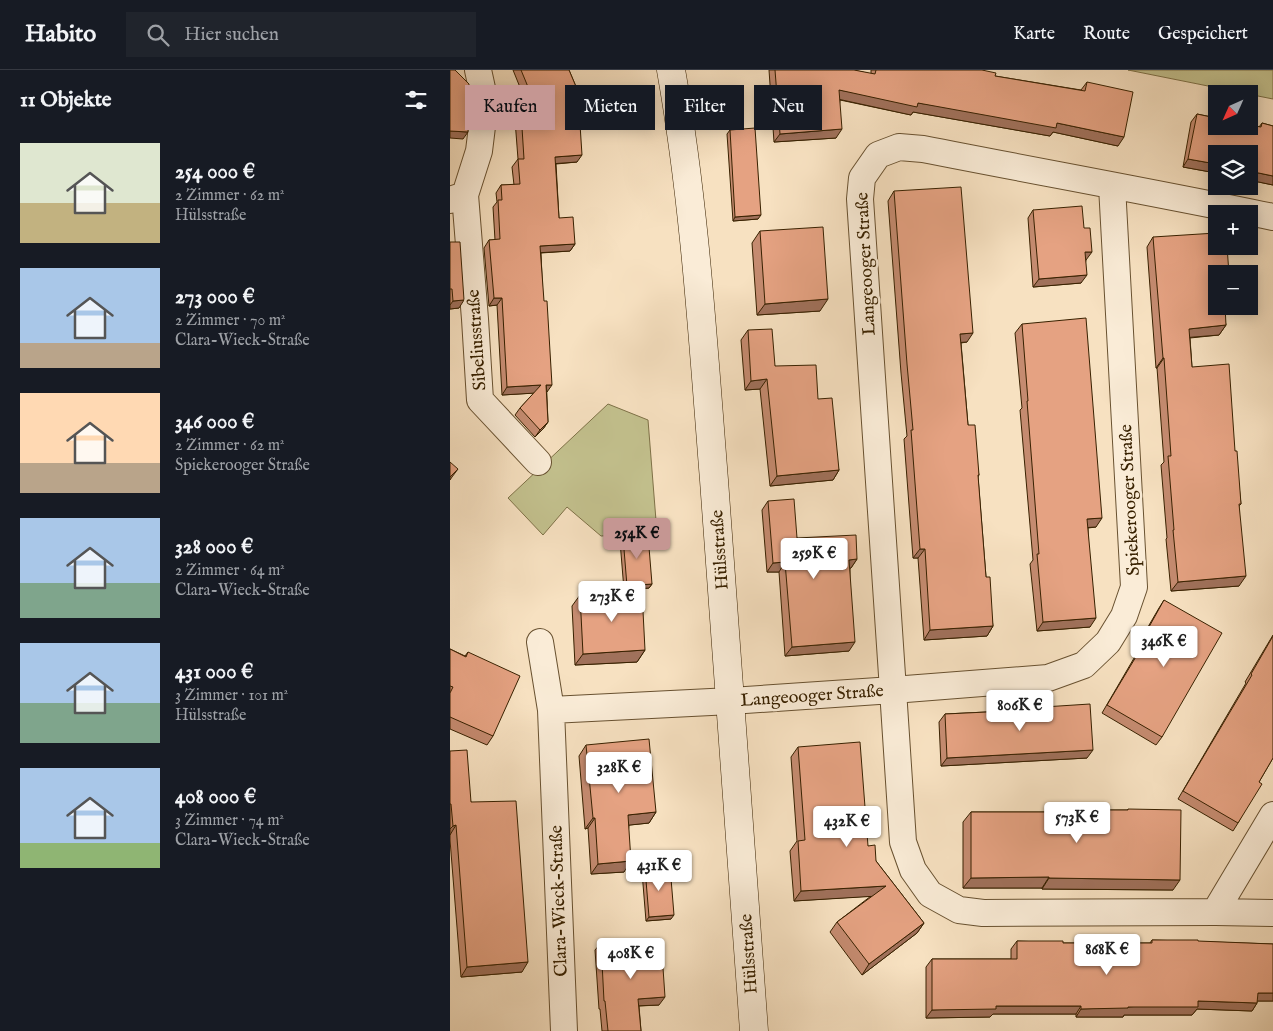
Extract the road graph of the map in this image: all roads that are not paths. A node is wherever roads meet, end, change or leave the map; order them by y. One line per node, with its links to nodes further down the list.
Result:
1 (478, 70): 4 (street, Sibeliusstraße)
2 (671, 70): 9 (street, Hülsstraße)
3 (1112, 186): 5 (street, Langeooger Straße); 8 (street, Spiekerooger Straße); 8 (street, Langeooger Straße)
4 (457, 197): 6 (street, Sibeliusstraße)
5 (1273, 217)
6 (538, 462)
7 (540, 642): 10 (street, Clara-Wieck-Straße)
8 (893, 690): 9 (street, Langeooger Straße); 12 (street, Langeooger Straße)
9 (730, 701): 10 (street); 15 (street, Hülsstraße)
10 (551, 710): 14 (street, Clara-Wieck-Straße)
11 (1273, 815): 12 (street)
12 (1215, 912): 13 (street, Langeooger Straße)
13 (1273, 913)
14 (564, 1031)
15 (754, 1031)

